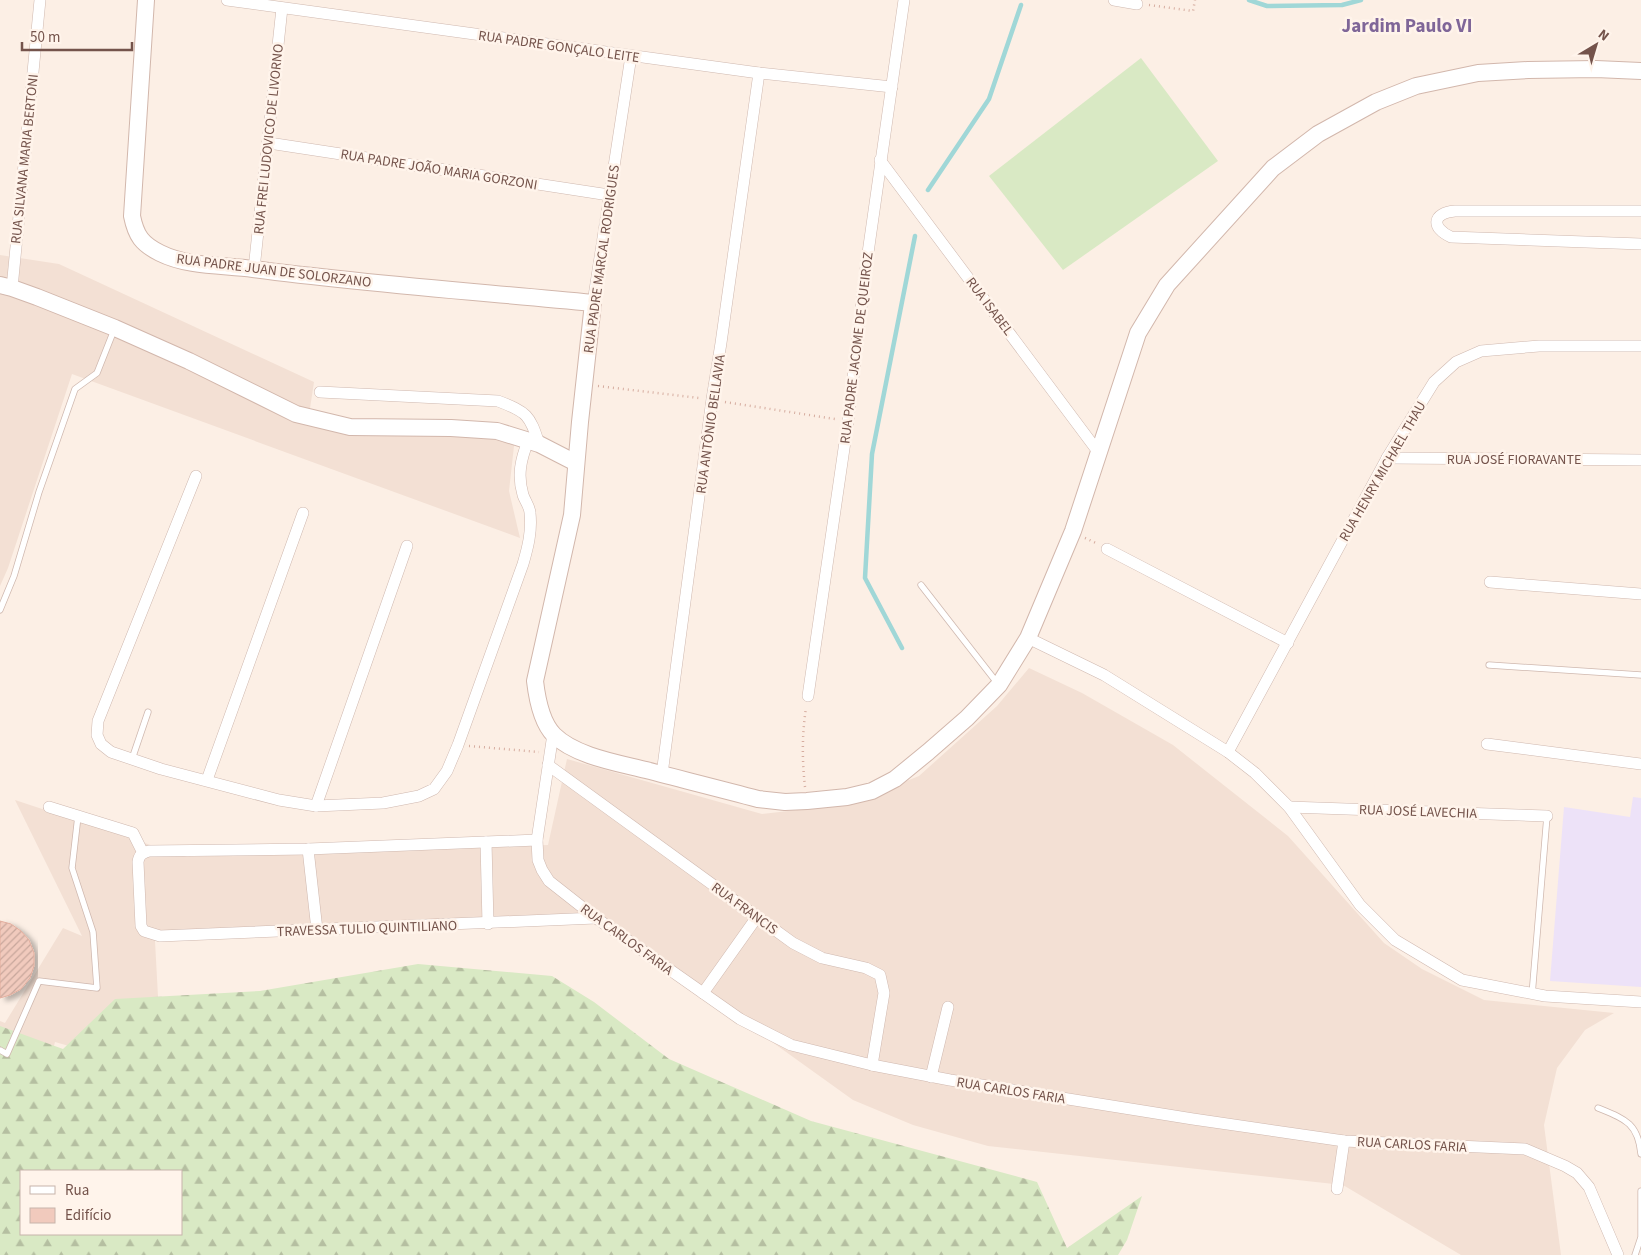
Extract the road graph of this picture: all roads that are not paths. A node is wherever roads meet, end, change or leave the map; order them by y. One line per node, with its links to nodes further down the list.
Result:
1 (40, 0): 18 (street, RUA SILVANA MARIA BERTONI)
2 (146, 0): 17 (main road, RUA PADRE JUAN DE SOLORZANO)
3 (227, 0): 7 (street, RUA PADRE GONÇALO LEITE)
4 (904, 0): 11 (street, RUA PADRE JACOME DE QUEIROZ)
5 (1114, 0): 6 (street)
6 (1137, 4)
7 (282, 8): 8 (street, RUA PADRE GONÇALO LEITE); 12 (street, RUA FREI LUDOVICO DE LIVORNO)
8 (631, 56): 10 (street, RUA PADRE GONÇALO LEITE); 14 (street, RUA PADRE MARCAL RODRIGUES)
9 (1641, 71): 24 (main road)
10 (759, 73): 11 (street, RUA PADRE GONÇALO LEITE); 49 (street, RUA ANTÔNIO BELLAVIA)
11 (892, 87): 13 (street, RUA PADRE JACOME DE QUEIROZ)
12 (268, 142): 14 (street, RUA PADRE JOÃO MARIA GORZONI); 17 (street, RUA FREI LUDOVICO DE LIVORNO)
13 (880, 160): 24 (street, RUA ISABEL); 41 (street, RUA PADRE JACOME DE QUEIROZ)
14 (609, 195): 19 (street, RUA PADRE MARCAL RODRIGUES)
15 (1641, 211): 16 (street)
16 (1641, 244)
17 (254, 269): 19 (main road, RUA PADRE JUAN DE SOLORZANO)
18 (6, 287): 20 (main road)
19 (593, 303): 27 (main road, RUA PADRE MARCAL RODRIGUES)
20 (115, 328): 23 (main road); 35 (lane)
21 (1641, 346): 25 (street, RUA HENRY MICHAEL THAU)
22 (320, 392): 23 (street)
23 (533, 442): 27 (main road); 51 (street)
24 (1099, 453): 36 (main road)
25 (1387, 458): 26 (street, RUA JOSÉ FIORAVANTE); 37 (street, RUA HENRY MICHAEL THAU)
26 (1641, 460)
27 (576, 463): 43 (main road, RUA PADRE MARCAL RODRIGUES)
28 (196, 476): 46 (street)
29 (303, 513): 50 (street)
30 (407, 546): 51 (street)
31 (1108, 549): 37 (street)
32 (1490, 582): 34 (street)
33 (921, 584): 40 (lane)
34 (1641, 594)
35 (0, 610)
36 (1028, 638): 40 (main road); 45 (street)
37 (1288, 643): 45 (street, RUA HENRY MICHAEL THAU)
38 (1489, 665): 39 (lane)
39 (1641, 675)
40 (999, 685): 49 (main road)
41 (808, 696)
42 (148, 712): 46 (lane)
43 (553, 734): 48 (street, RUA CARLOS FARIA); 49 (main road)
44 (1488, 744): 47 (street)
45 (1228, 752): 53 (street)
46 (132, 759): 50 (street)
47 (1641, 764)
48 (548, 765): 56 (street, RUA CARLOS FARIA); 60 (street, RUA FRANCIS)
49 (662, 774)
50 (207, 780): 51 (street)
51 (316, 806)
52 (50, 807): 54 (street)
53 (1289, 807): 55 (street, RUA JOSÉ LAVECHIA); 65 (street)
54 (78, 816): 59 (street); 68 (lane)
55 (1547, 816): 65 (lane)
56 (537, 840): 57 (street); 61 (street, RUA CARLOS FARIA)
57 (486, 842): 58 (street); 62 (street)
58 (308, 849): 59 (street); 63 (street)
59 (140, 858): 63 (street, TRAVESSA TULIO QUINTILIANO)
60 (757, 917): 64 (street); 69 (street, RUA FRANCIS)
61 (596, 918): 62 (street, TRAVESSA TULIO QUINTILIANO); 64 (street, RUA CARLOS FARIA)
62 (488, 924): 63 (street, TRAVESSA TULIO QUINTILIANO)
63 (317, 930)
64 (704, 993): 69 (street, RUA CARLOS FARIA)
65 (1532, 995): 66 (street)
66 (1641, 1002)
67 (948, 1007): 70 (street)
68 (0, 1050)
69 (872, 1065): 70 (street, RUA CARLOS FARIA)
70 (931, 1077): 72 (street, RUA CARLOS FARIA)
71 (1598, 1108): 73 (lane)
72 (1344, 1141): 74 (street); 76 (street, RUA CARLOS FARIA)
73 (1641, 1154)
74 (1336, 1189)
75 (1641, 1191): 77 (lane)
76 (1618, 1255)
77 (1635, 1255)

